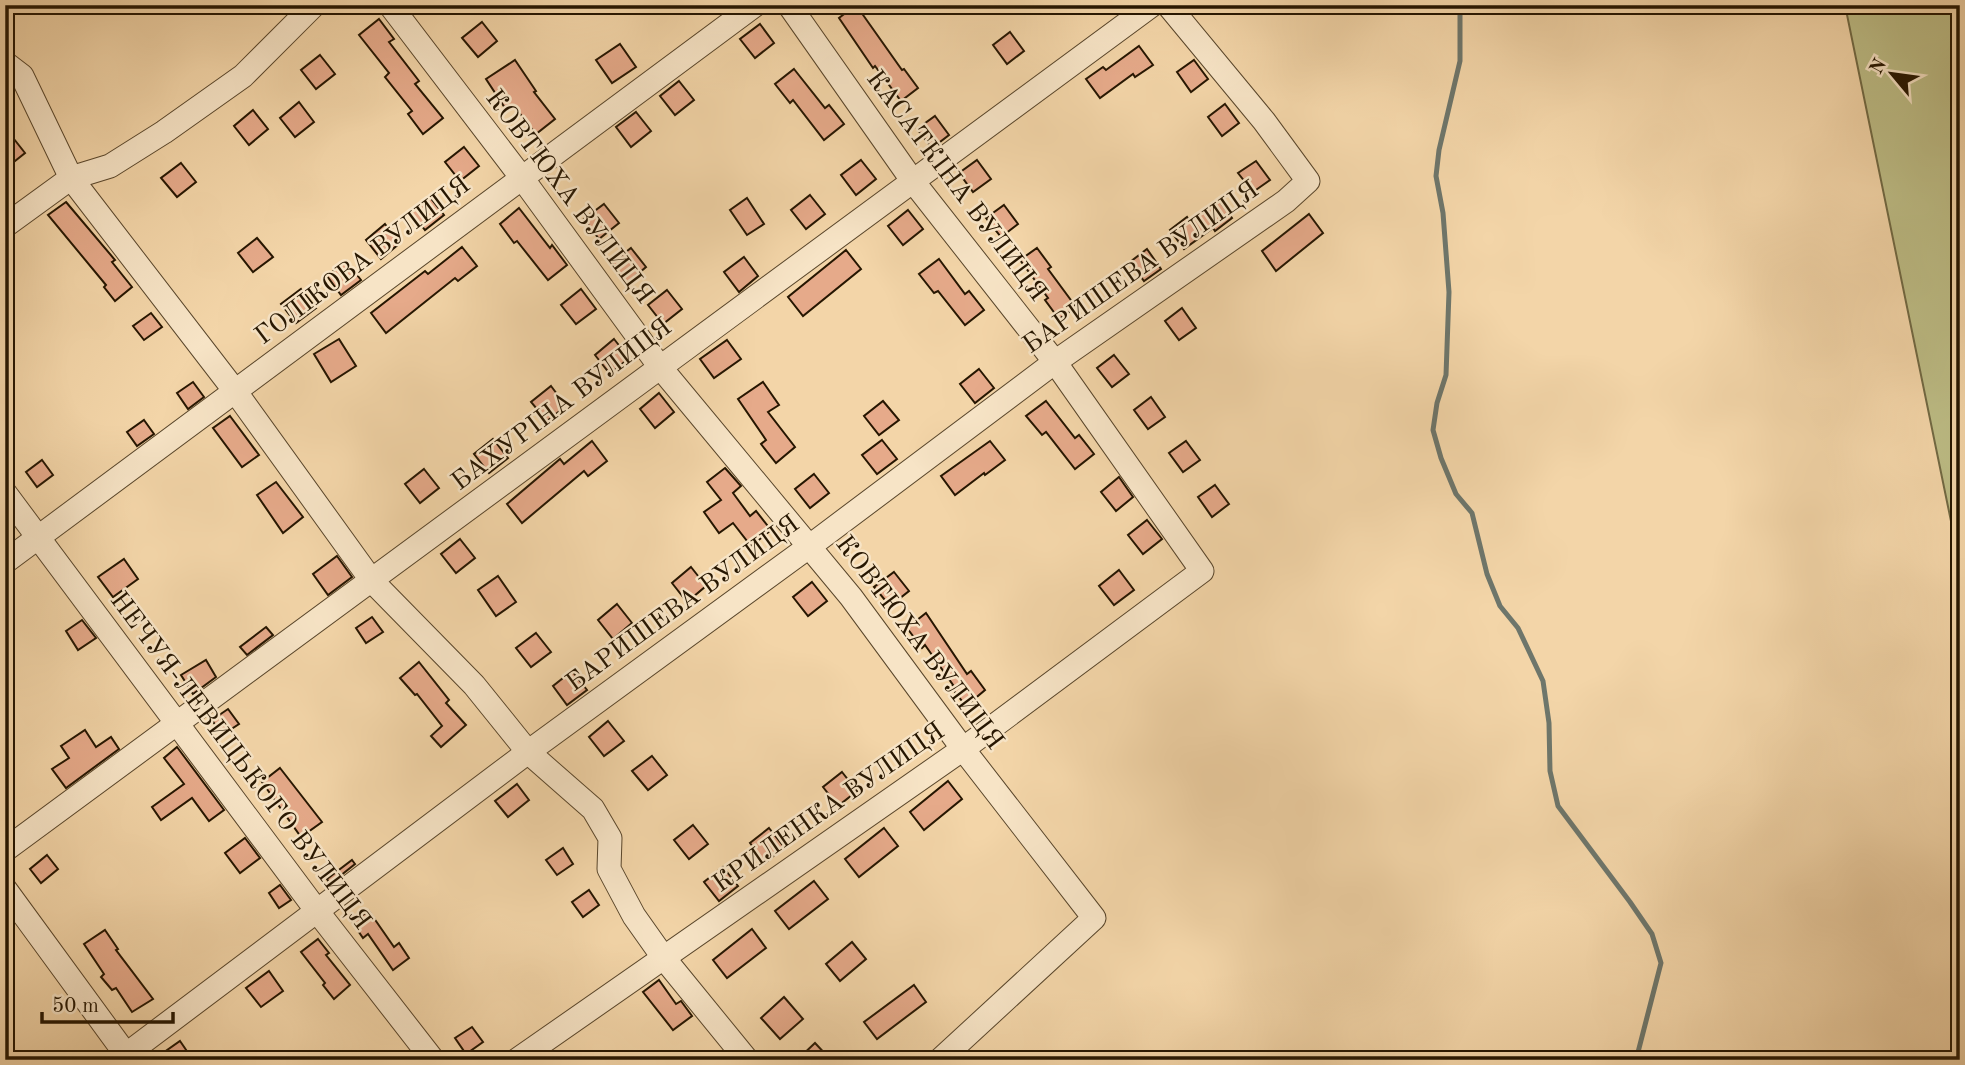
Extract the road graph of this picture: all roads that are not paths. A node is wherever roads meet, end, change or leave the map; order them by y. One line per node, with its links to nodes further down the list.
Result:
1 (314, 5): 8 (street)
2 (390, 5): 9 (street, КОВТЮХА ВУЛИЦЯ)
3 (755, 5): 9 (street, ГОЛІКОВА ВУЛИЦЯ)
4 (789, 5): 10 (street, КАСАТКІНА ВУЛИЦЯ)
5 (1152, 5): 10 (street, БАХУРІНА ВУЛИЦЯ)
6 (1168, 5): 12 (street, БАРИШЕВА ВУЛИЦЯ)
7 (5, 63): 8 (street)
8 (71, 178): 11 (street); 14 (street)
9 (522, 178): 13 (street, КОВТЮХА ВУЛИЦЯ); 14 (street, ГОЛІКОВА ВУЛИЦЯ)
10 (912, 180): 12 (street, КАСАТКІНА ВУЛИЦЯ); 13 (street, БАХУРІНА ВУЛИЦЯ)
11 (5, 226)
12 (1055, 362): 17 (street, БАРИШЕВА ВУЛИЦЯ); 19 (street, КАСАТКІНА ВУЛИЦЯ)
13 (660, 367): 17 (street, КОВТЮХА ВУЛИЦЯ); 20 (street, БАХУРІНА ВУЛИЦЯ)
14 (235, 391): 16 (street, ГОЛІКОВА ВУЛИЦЯ); 20 (street)
15 (5, 493): 16 (street, НЕЧУЯ-ЛЕВИЦЬКОГО ВУЛИЦЯ)
16 (38, 538): 18 (street, ГОЛІКОВА ВУЛИЦЯ); 21 (street, НЕЧУЯ-ЛЕВИЦЬКОГО ВУЛИЦЯ)
17 (810, 546): 22 (street, КОВТЮХА ВУЛИЦЯ); 23 (street, БАРИШЕВА ВУЛИЦЯ)
18 (5, 562)
19 (1202, 571): 22 (street, КРИЛЕНКА ВУЛИЦЯ)
20 (372, 582): 21 (street, БАХУРІНА ВУЛИЦЯ); 23 (street)
21 (176, 724): 24 (street, БАХУРІНА ВУЛИЦЯ); 26 (street, НЕЧУЯ-ЛЕВИЦЬКОГО ВУЛИЦЯ)
22 (962, 749): 27 (street, КРИЛЕНКА ВУЛИЦЯ); 32 (street, КОВТЮХА ВУЛИЦЯ)
23 (528, 752): 26 (street, БАРИШЕВА ВУЛИЦЯ); 27 (street)
24 (5, 850)
25 (5, 888): 28 (street)
26 (317, 911): 28 (street, БАРИШЕВА ВУЛИЦЯ); 29 (street, НЕЧУЯ-ЛЕВИЦЬКОГО ВУЛИЦЯ)
27 (663, 957): 30 (street, КРИЛЕНКА ВУЛИЦЯ); 31 (street)
28 (125, 1058)
29 (433, 1060)
30 (517, 1060)
31 (747, 1060)
32 (940, 1060)

